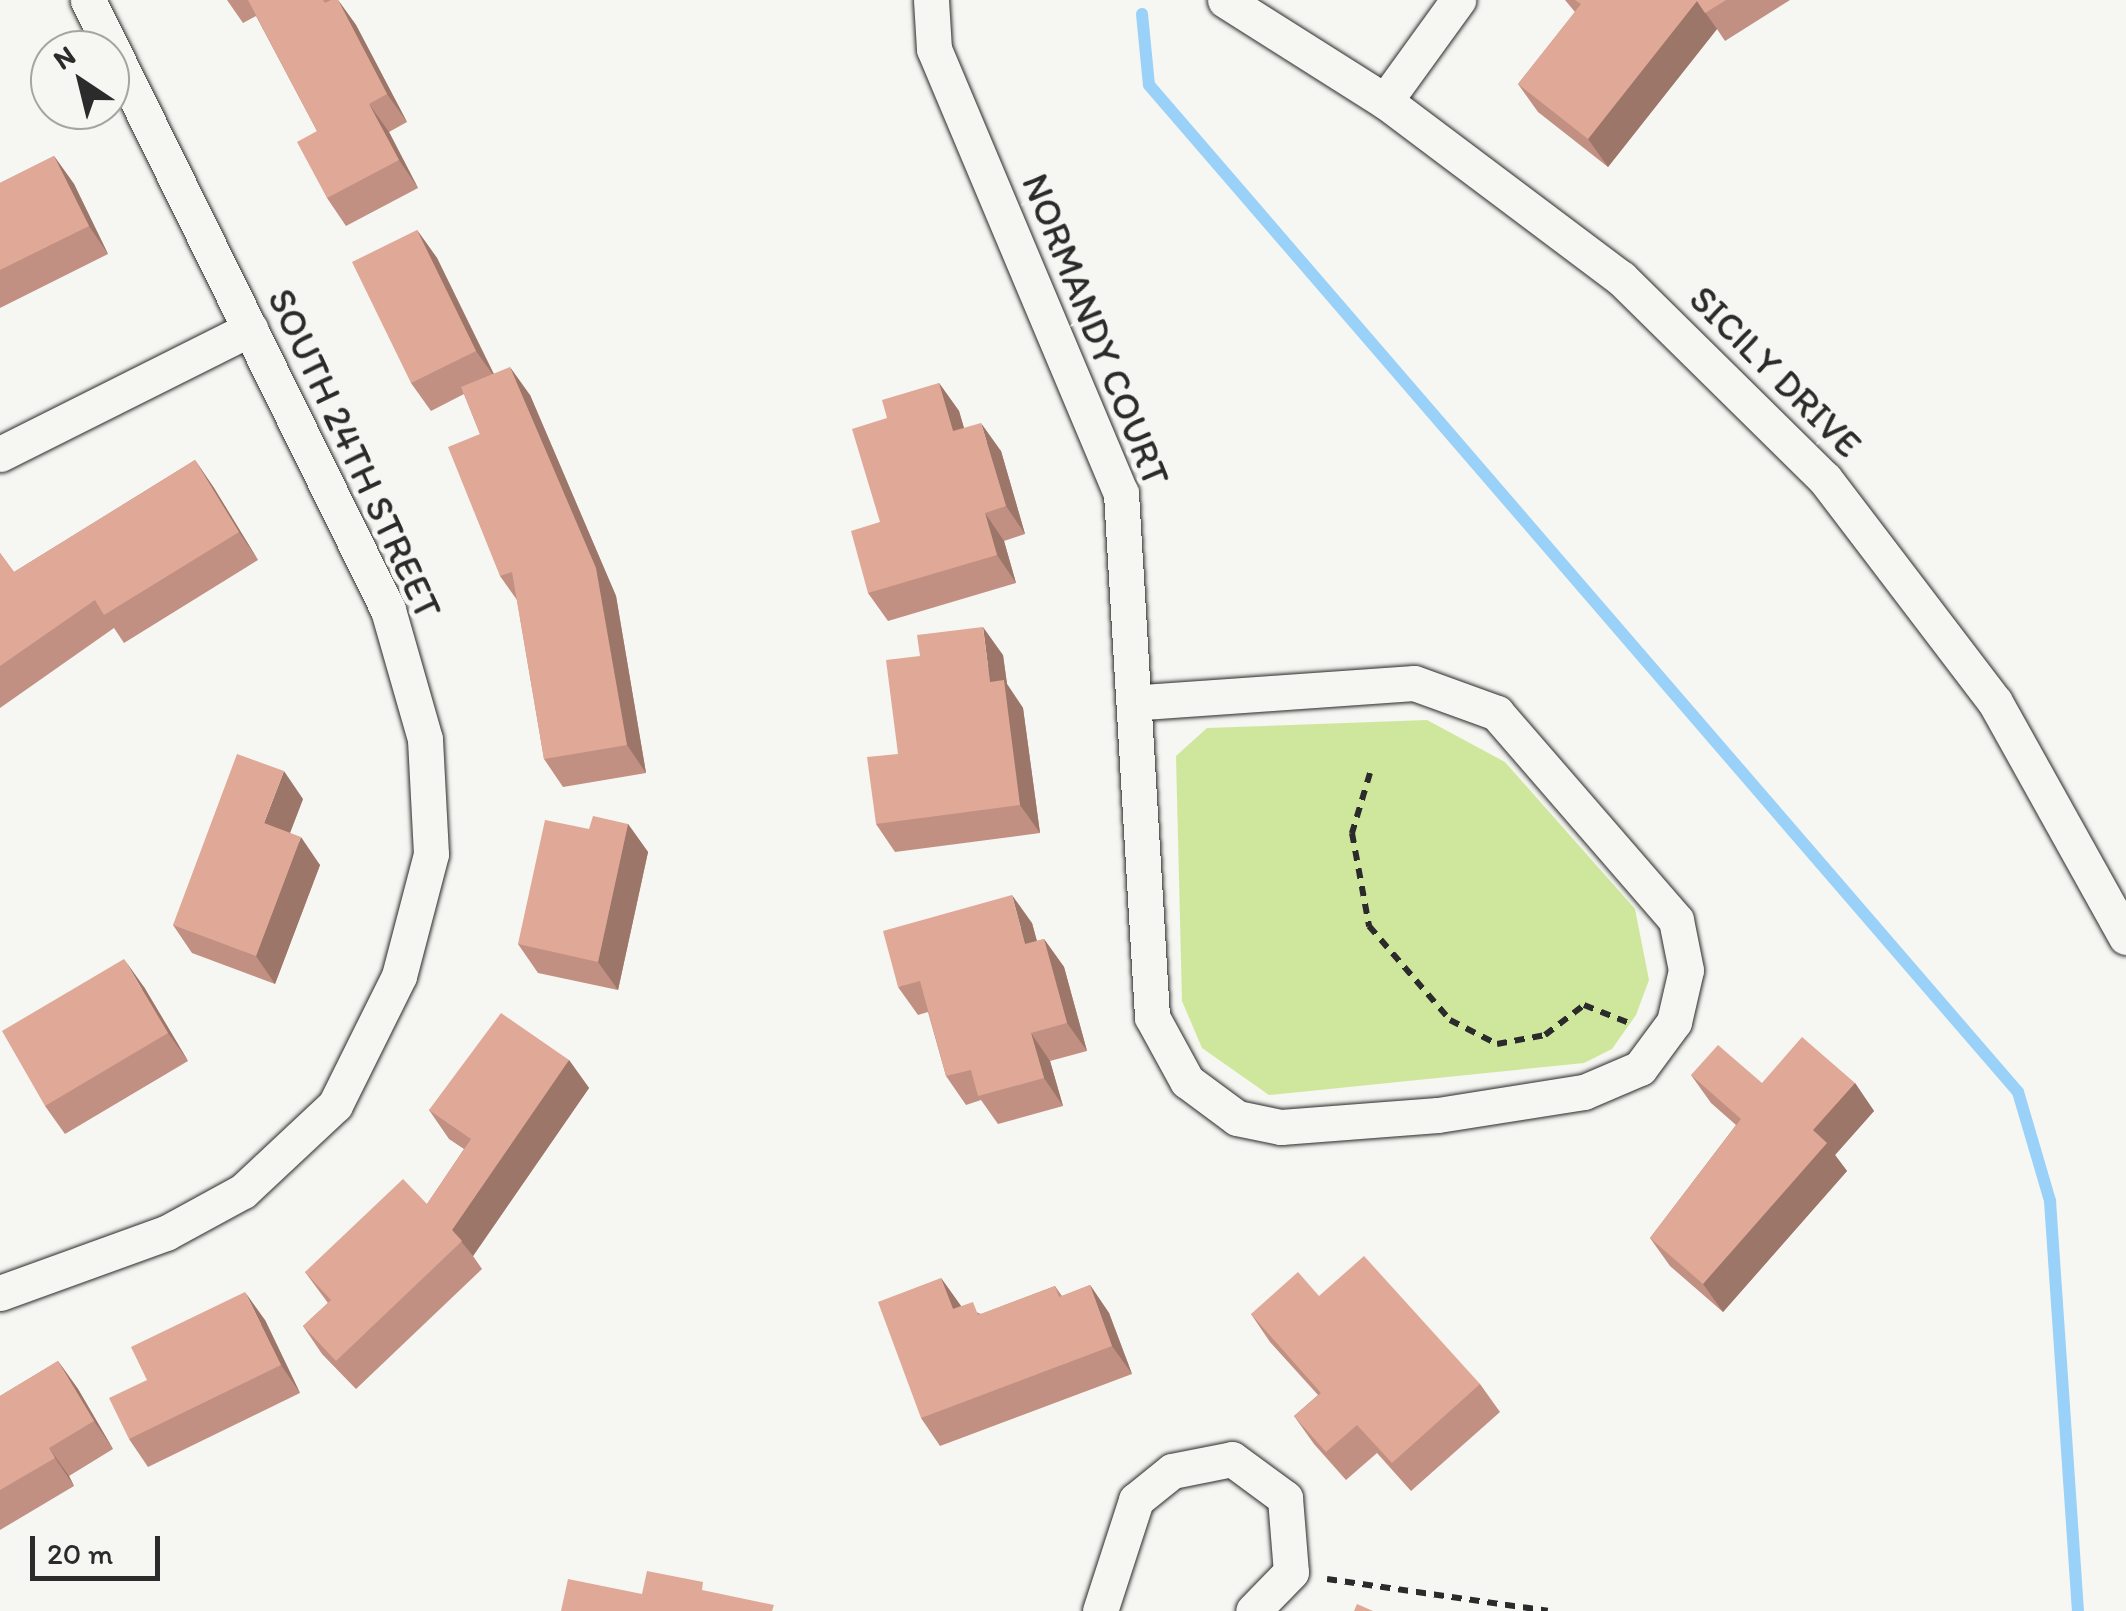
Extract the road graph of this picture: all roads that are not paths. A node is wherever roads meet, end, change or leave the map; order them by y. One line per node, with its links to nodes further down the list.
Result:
1 (88, 0): 6 (street, SOUTH 24TH STREET)
2 (931, 0): 8 (street, NORMANDY COURT)
3 (1225, 0): 5 (street, SICILY DRIVE)
4 (1458, 0): 5 (street)
5 (1385, 101): 9 (street, SICILY DRIVE)
6 (250, 329): 7 (street); 10 (street, SOUTH 24TH STREET)
7 (0, 454)
8 (1140, 702): 8 (street, NORMANDY COURT)
9 (2126, 937)
10 (0, 1293)
11 (1100, 1611): 12 (street)
12 (1253, 1611)

